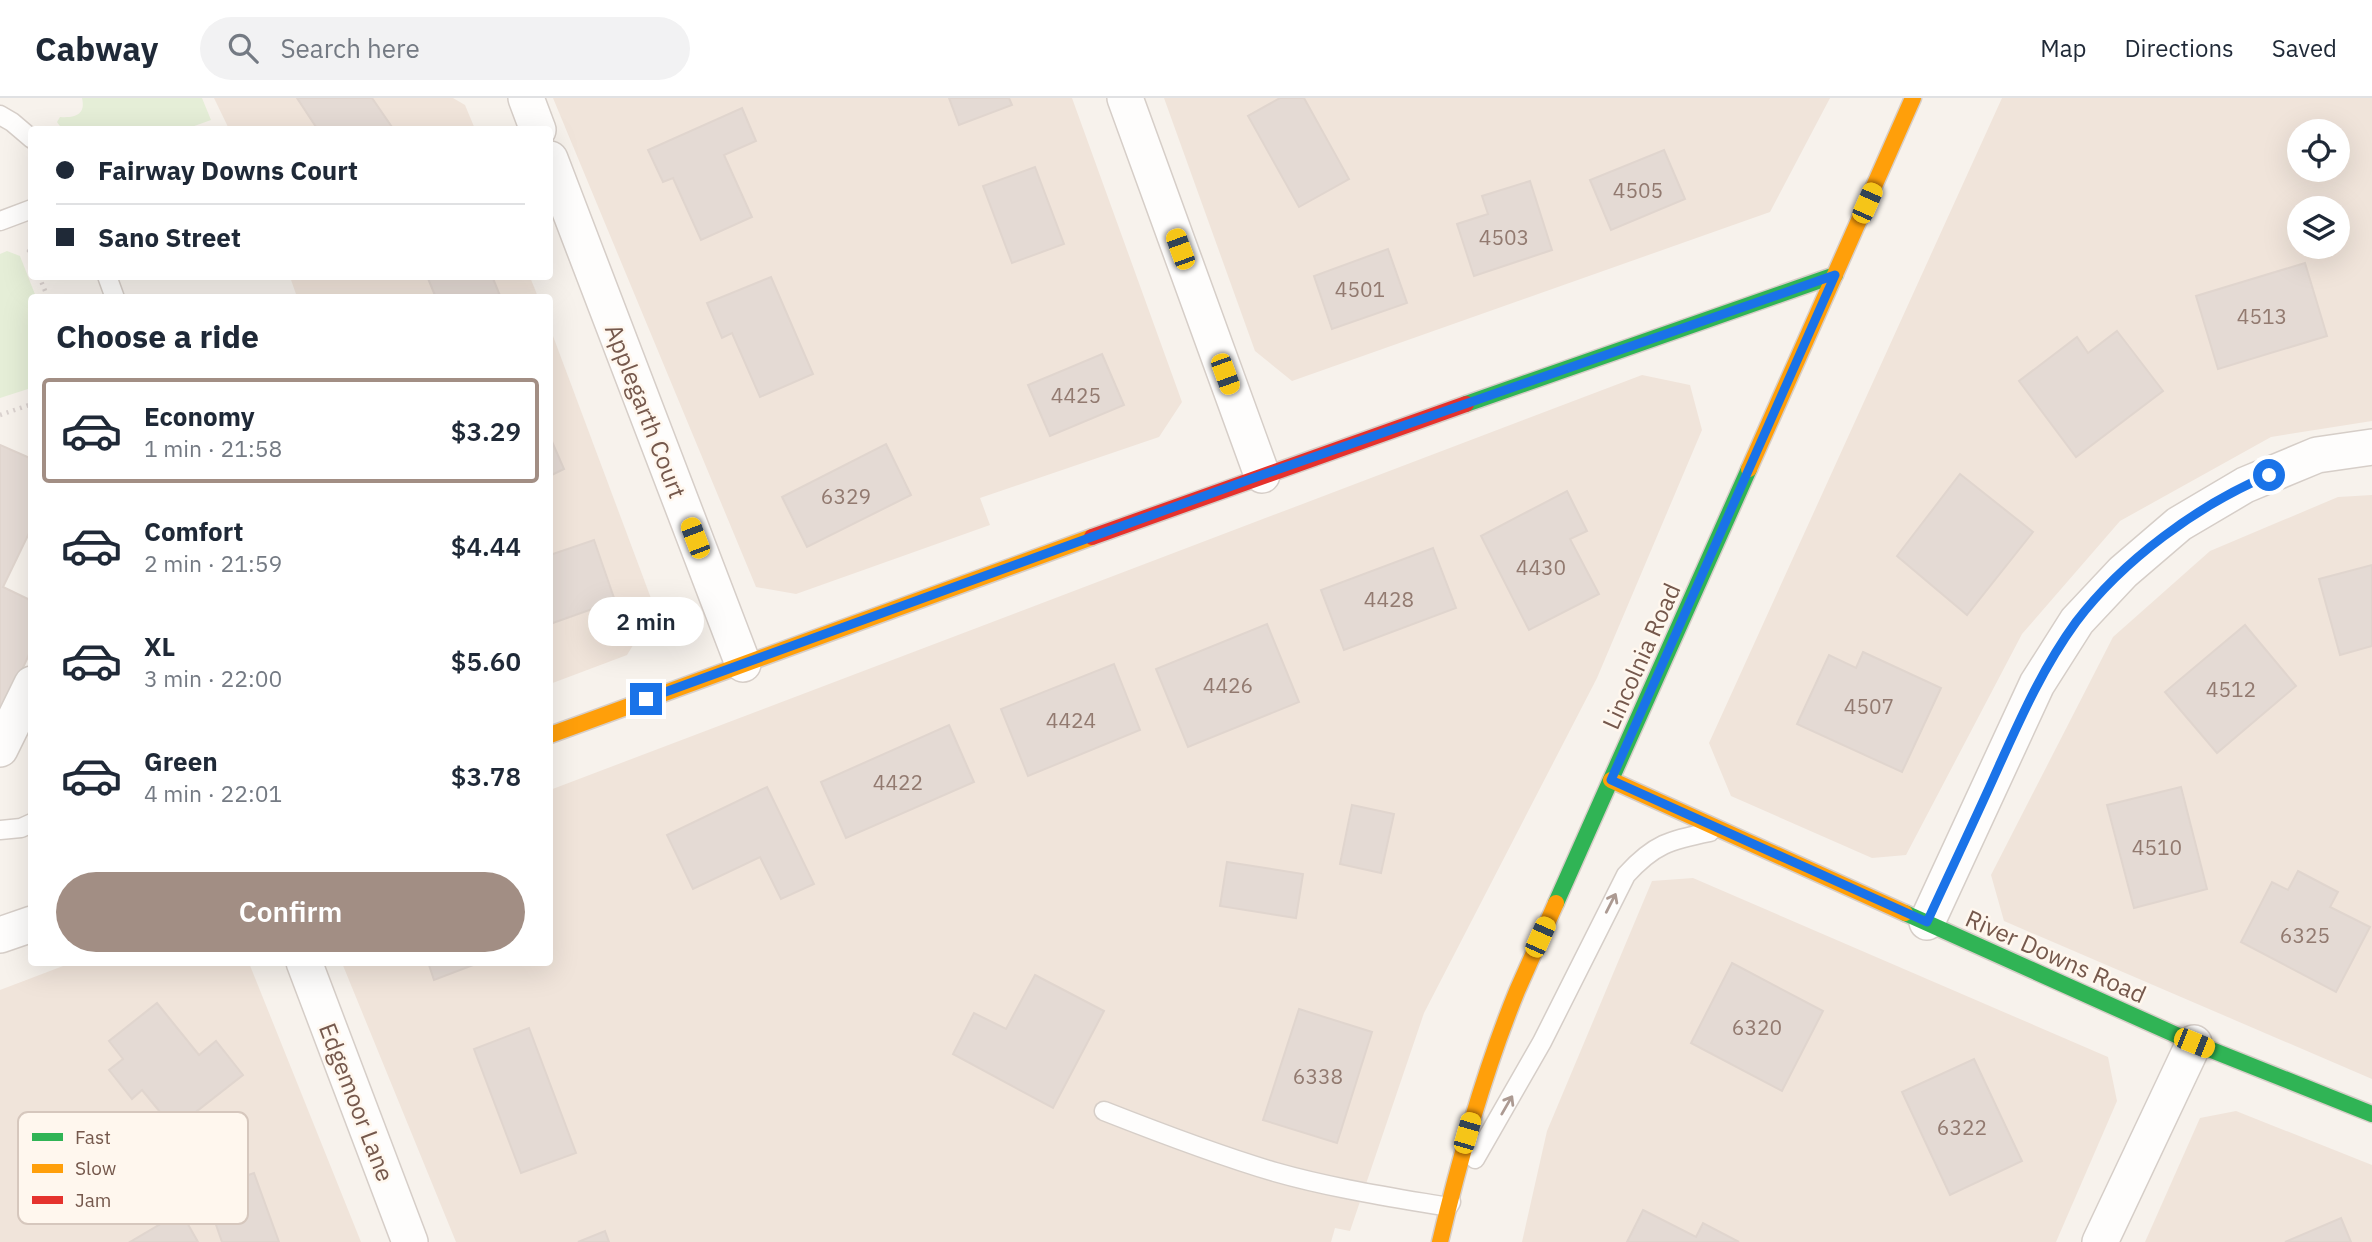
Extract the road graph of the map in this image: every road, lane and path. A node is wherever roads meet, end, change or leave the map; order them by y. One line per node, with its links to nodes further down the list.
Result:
1 (526, 98): 5 (street)
2 (1125, 98): 14 (street)
3 (1913, 98): 10 (street, Lincolnia Road)
4 (0, 115): 6 (lane)
5 (536, 126)
6 (28, 136)
7 (553, 167): 15 (street, Applegarth Court)
8 (28, 210): 9 (lane)
9 (0, 221)
10 (1835, 275): 14 (street); 19 (street, Lincolnia Road)
11 (28, 405): 12 (path)
12 (0, 415)
13 (2372, 447): 23 (street)
14 (1262, 475): 15 (street)
15 (743, 664): 17 (street)
16 (28, 692): 18 (street)
17 (553, 734)
18 (0, 749)
19 (1611, 780): 22 (street, River Downs Road); 30 (street, Lincolnia Road)
20 (28, 825): 21 (lane)
21 (0, 830)
22 (1721, 830): 23 (street, River Downs Road); 30 (lane, one-way to 22)
23 (1927, 922): 27 (street, River Downs Road)
24 (28, 925): 25 (street)
25 (0, 935)
26 (306, 966): 31 (street, Edgemoor Lane)
27 (2194, 1043): 29 (street, River Downs Road); 33 (street)
28 (1104, 1111): 30 (lane)
29 (2372, 1114)
30 (1448, 1207): 32 (street, Lincolnia Road)
31 (410, 1242)
32 (1440, 1242)
33 (2100, 1242)

